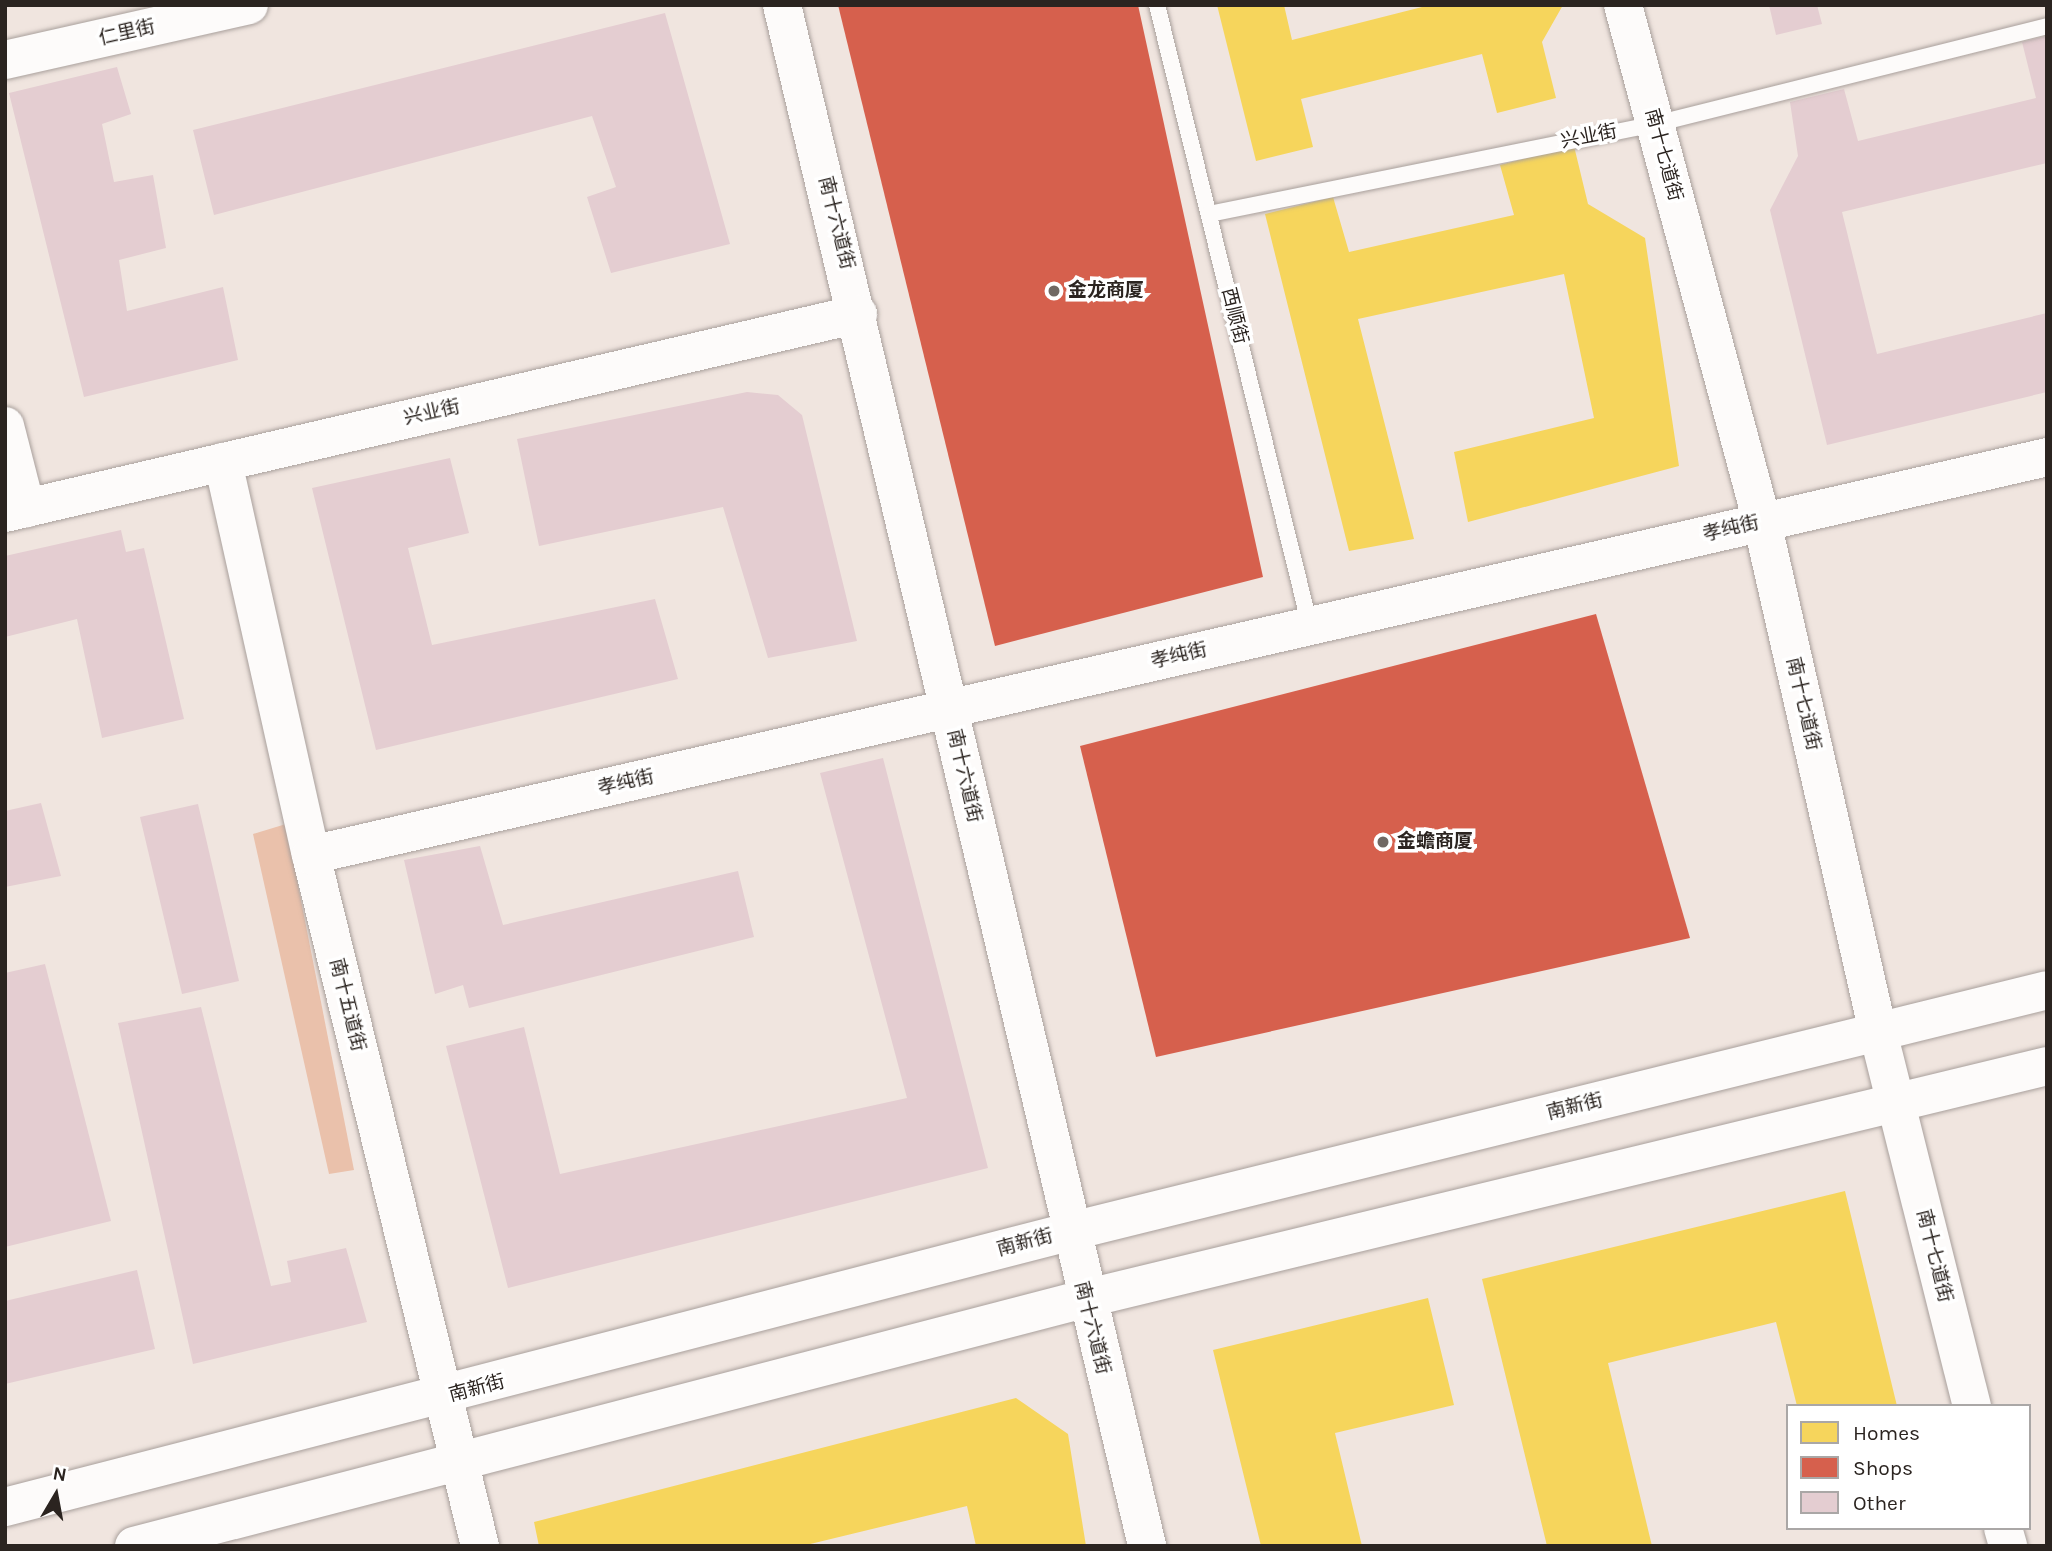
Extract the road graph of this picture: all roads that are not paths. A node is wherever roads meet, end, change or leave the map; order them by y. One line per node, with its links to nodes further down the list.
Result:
1 (249, 5): 6 (street, 仁里街)
2 (782, 5): 9 (street, 南十六道街)
3 (1157, 5): 8 (lane, 西顺街)
4 (1623, 5): 7 (street, 南十七道街)
5 (2047, 26): 7 (lane, 兴业街)
6 (5, 60)
7 (1655, 124): 8 (lane, 兴业街); 14 (street, 南十七道街)
8 (1209, 214): 15 (lane, 西顺街)
9 (858, 314): 12 (street, 兴业街); 16 (street, 南十六道街)
10 (5, 426): 13 (street)
11 (2047, 457): 14 (street, 孝纯街)
12 (223, 462): 13 (street, 兴业街); 17 (street, 南十五道街)
13 (15, 510)
14 (1762, 523): 15 (street, 孝纯街); 19 (street, 南十七道街)
15 (1310, 626): 16 (street, 孝纯街)
16 (949, 709): 17 (street, 孝纯街); 22 (street, 南十六道街)
17 (311, 855): 24 (street, 南十五道街)
18 (2047, 990): 19 (street, 南新街)
19 (1878, 1032): 21 (street, 南十七道街); 22 (street, 南新街)
20 (2047, 1066): 21 (street)
21 (1895, 1105): 23 (street); 25 (street, 南十七道街)
22 (1068, 1232): 23 (street, 南十六道街); 24 (street, 南新街)
23 (1084, 1299): 26 (street); 30 (street, 南十六道街)
24 (442, 1398): 26 (street, 南十五道街); 27 (street, 南新街)
25 (1971, 1404)
26 (459, 1461): 28 (street); 29 (street, 南十五道街)
27 (5, 1507)
28 (134, 1546)
29 (480, 1546)
30 (1147, 1546)

